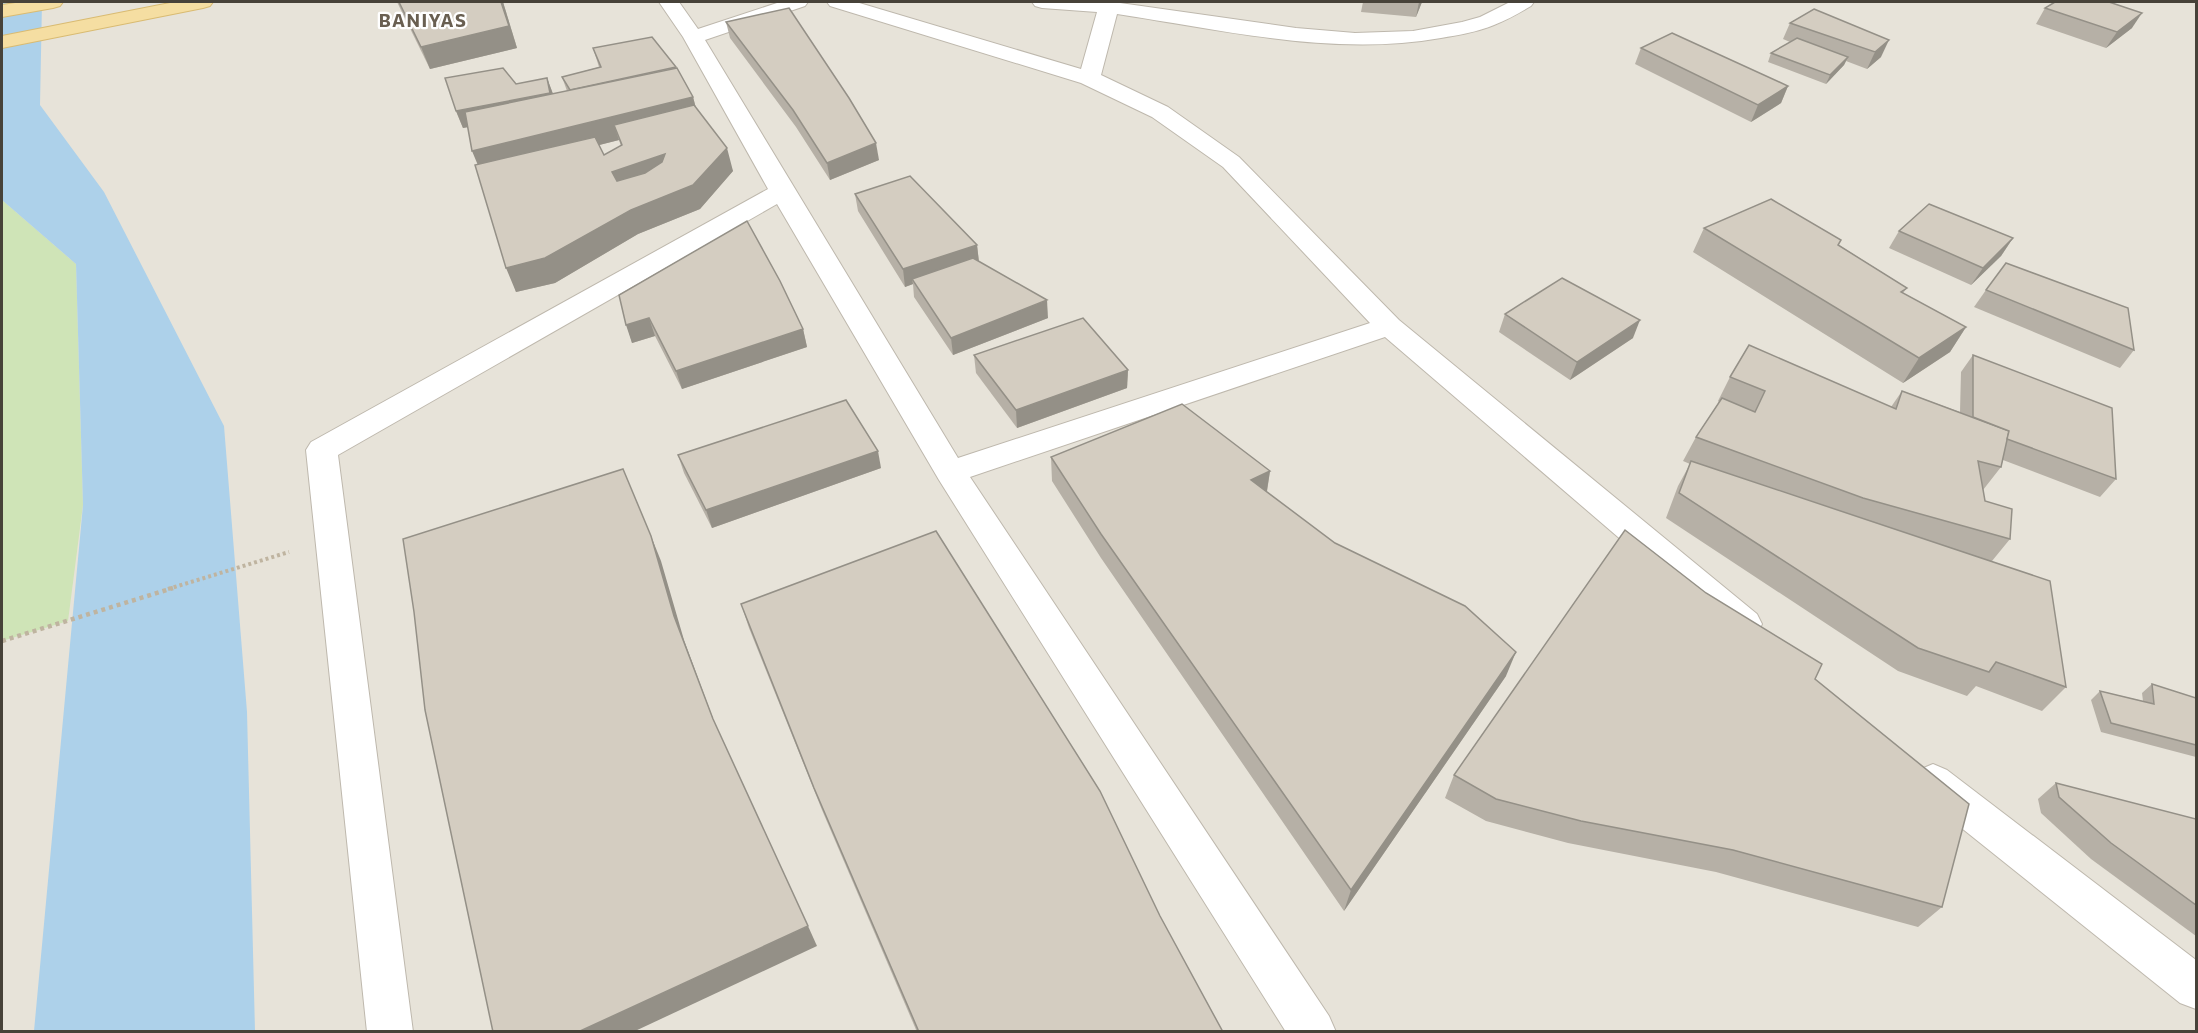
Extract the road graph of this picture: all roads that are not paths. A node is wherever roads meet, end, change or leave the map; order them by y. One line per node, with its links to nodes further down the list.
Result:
1 (53, 2): 9 (main road)
2 (203, 2): 11 (main road)
3 (669, 2): 10 (street)
4 (798, 2): 10 (street)
5 (837, 2): 12 (street)
6 (1042, 2): 8 (street)
7 (1524, 2): 8 (street)
8 (1109, 7): 12 (street)
9 (2, 12)
10 (693, 37): 13 (street)
11 (2, 42)
12 (1089, 78): 14 (street)
13 (782, 192): 15 (street); 19 (street)
14 (1389, 326): 15 (street); 16 (street)
15 (950, 472): 20 (street)
16 (1764, 640)
17 (1911, 763): 18 (street)
18 (2196, 987)
19 (390, 1032)
20 (1313, 1032)

